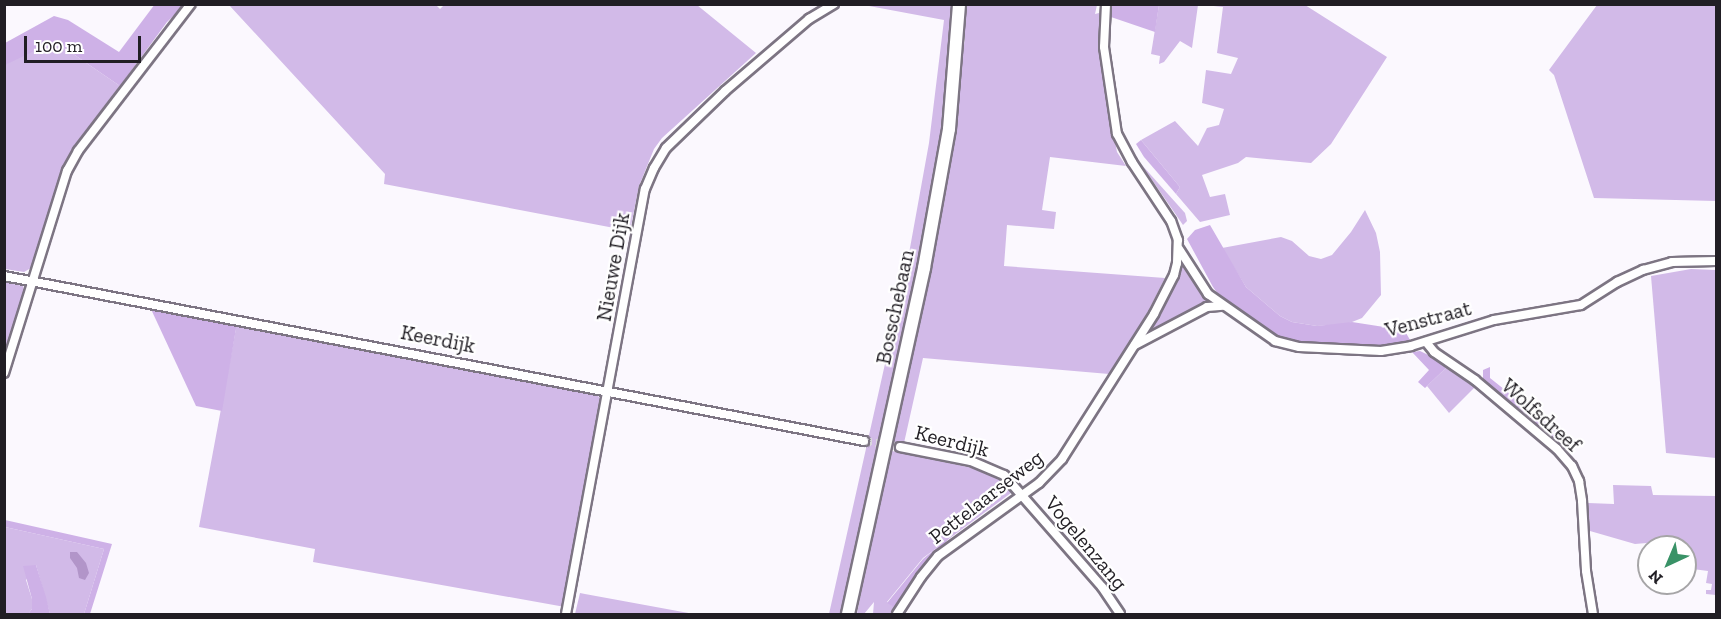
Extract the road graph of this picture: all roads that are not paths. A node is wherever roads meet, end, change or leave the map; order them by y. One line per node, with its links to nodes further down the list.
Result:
1 (191, 4): 8 (street)
2 (834, 4): 13 (street, Nieuwe Dijk)
3 (959, 4): 18 (main road, Bosschebaan)
4 (1106, 4): 5 (street)
5 (1178, 248): 9 (street, Venstraat); 11 (street, Pettelaarseweg)
6 (1716, 261): 10 (street, Venstraat)
7 (4, 276): 8 (street, Keerdijk)
8 (31, 281): 12 (street); 13 (street, Keerdijk)
9 (1223, 306): 10 (street, Venstraat); 11 (street)
10 (1426, 342): 21 (street, Wolfsdreef)
11 (1135, 345): 16 (street, Pettelaarseweg)
12 (4, 373)
13 (609, 390): 14 (street, Keerdijk); 17 (street, Nieuwe Dijk)
14 (864, 441)
15 (900, 447): 16 (street, Keerdijk)
16 (1023, 495): 19 (street, Pettelaarseweg); 20 (street, Vogelenzang)
17 (566, 615)
18 (848, 615)
19 (897, 615)
20 (1120, 615)
21 (1593, 615)

